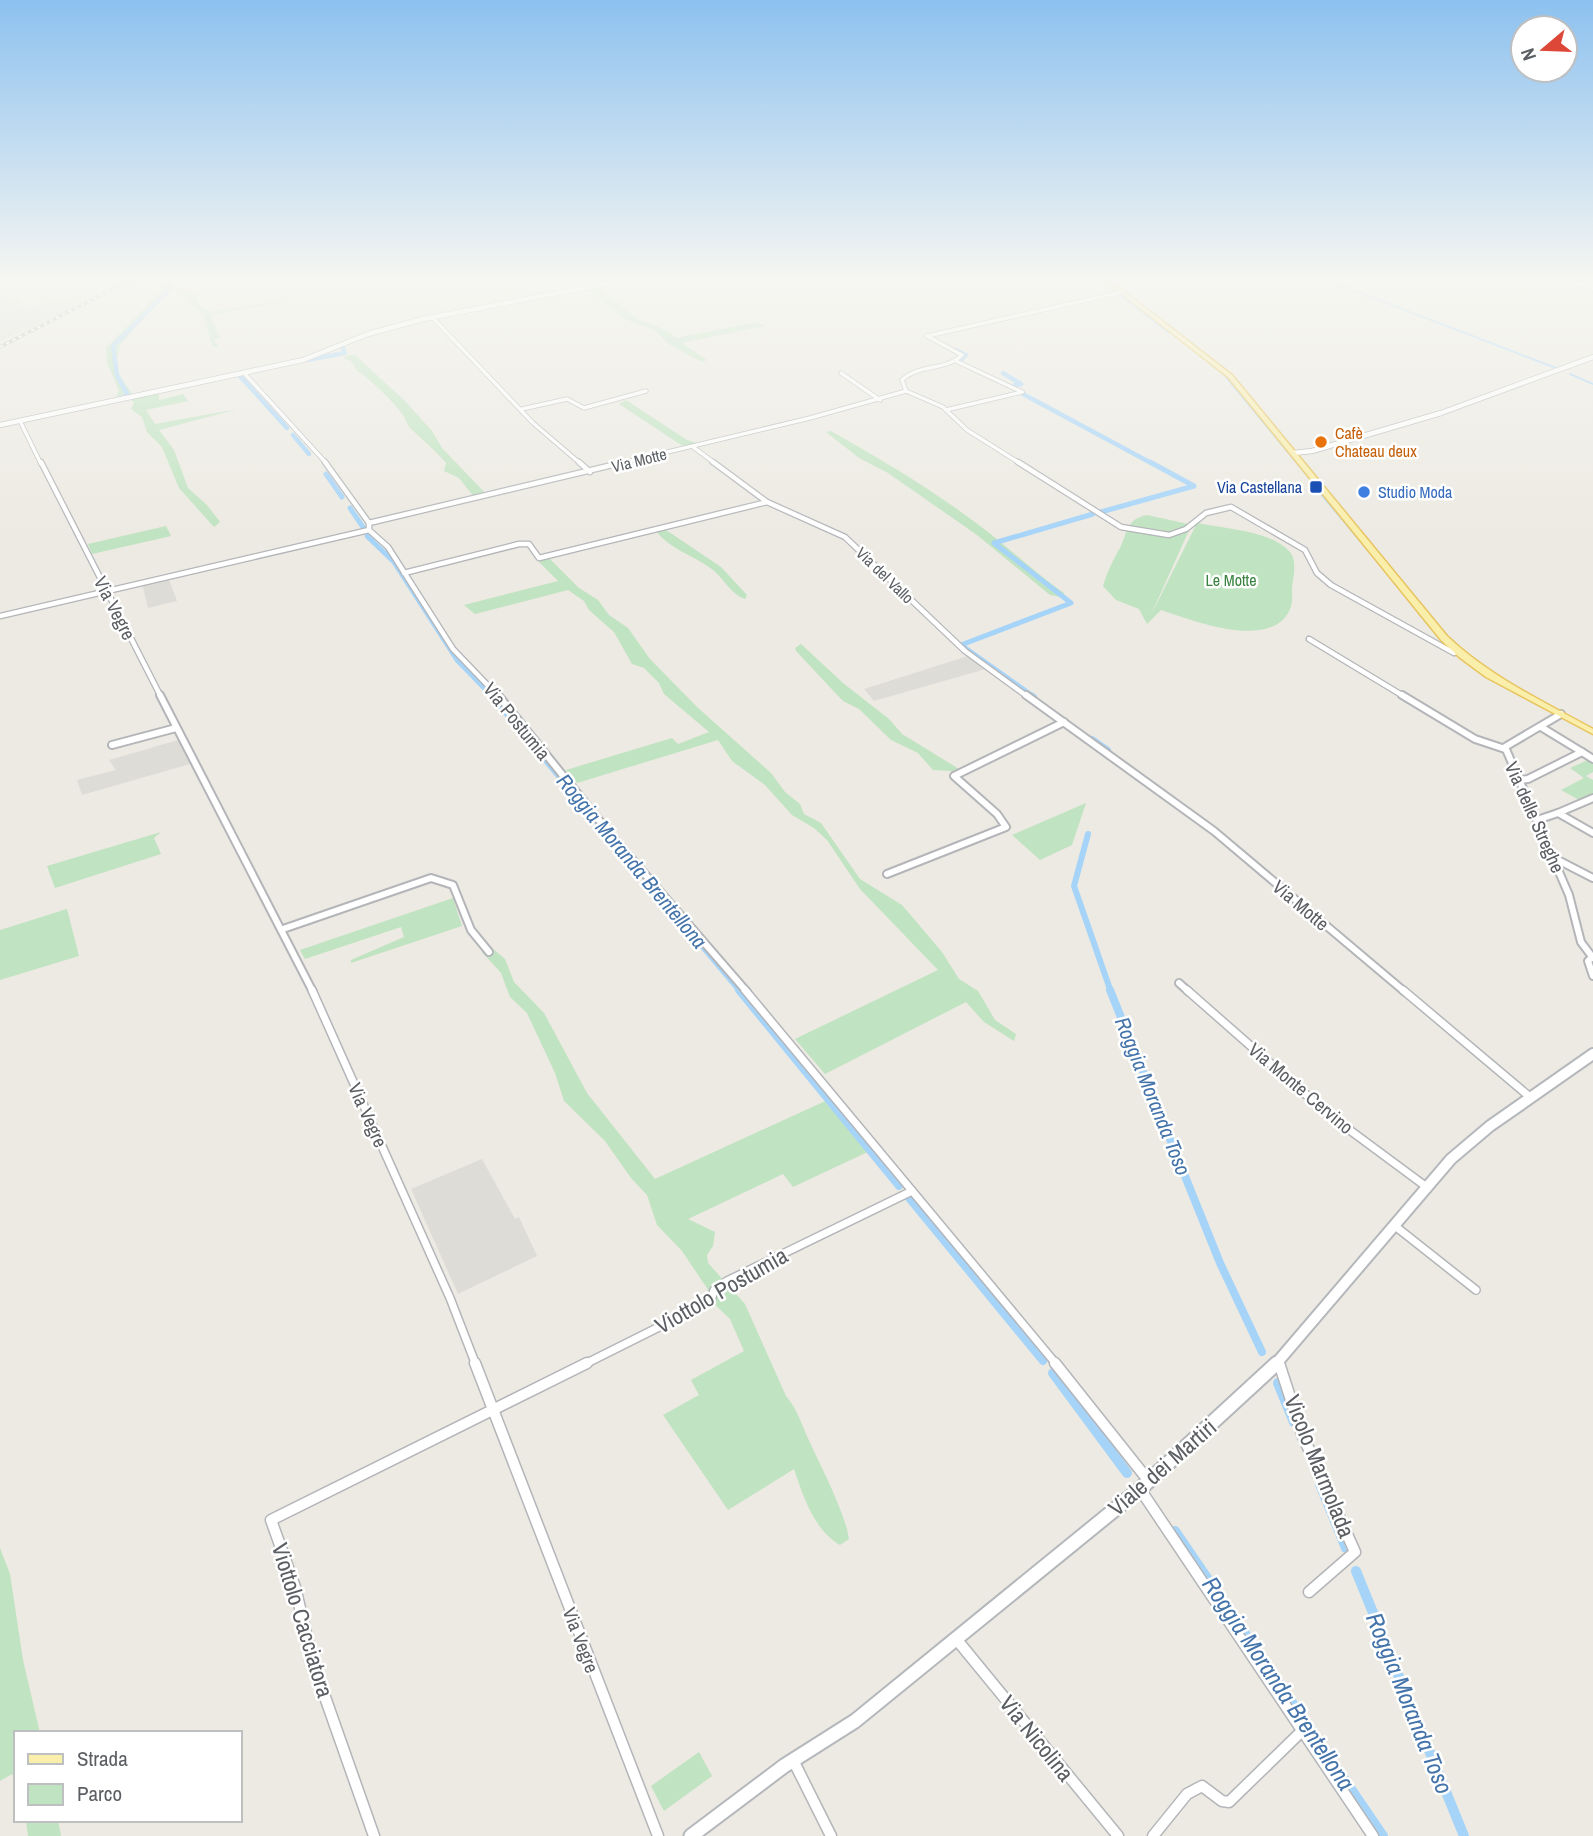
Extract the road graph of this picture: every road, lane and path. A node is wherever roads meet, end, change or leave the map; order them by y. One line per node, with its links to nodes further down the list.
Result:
1 (282, 365): 7 (street)
2 (479, 365): 12 (street)
3 (941, 365): 10 (street)
4 (964, 365): 13 (street)
5 (1217, 365): 17 (main road)
6 (1572, 365): 17 (street)
7 (244, 373): 14 (street); 20 (street, Via Postumia)
8 (841, 373): 11 (street)
9 (646, 391): 12 (street)
10 (906, 391): 11 (street, Via Motte); 13 (street)
11 (880, 400): 16 (street, Via Motte)
12 (522, 409): 18 (street)
13 (946, 410): 24 (street)
14 (20, 421): 15 (street); 22 (street, Via Vegre)
15 (0, 425)
16 (693, 447): 18 (street, Via Motte); 19 (street, Via del Vallo)
17 (1293, 453): 25 (main road)
18 (590, 472): 20 (street, Via Motte)
19 (767, 502): 21 (street); 28 (street, Via del Vallo)
20 (369, 526): 21 (street, Via Postumia); 22 (street, Via Motte)
21 (404, 572): 54 (street, Via Postumia)
22 (105, 591): 23 (street, Via Motte); 29 (street, Via Vegre)
23 (0, 616)
24 (1419, 631): 25 (street); 25 (street)
25 (1437, 635): 27 (main road)
26 (1309, 639): 33 (street)
27 (1561, 714): 30 (street, Via delle Streghe); 31 (main road)
28 (1065, 722): 42 (street); 52 (street, Via Motte)
29 (176, 727): 32 (street); 44 (street, Via Vegre)
30 (1541, 727): 33 (street, Via delle Streghe); 34 (street)
31 (1593, 732)
32 (112, 745)
33 (1505, 749): 36 (street, Via delle Streghe)
34 (1582, 752): 35 (street); 36 (street)
35 (1593, 759)
36 (1518, 780): 39 (street, Via delle Streghe)
37 (1593, 798): 38 (street)
38 (1558, 813): 39 (street); 40 (street)
39 (1537, 820): 41 (street, Via delle Streghe)
40 (1593, 834)
41 (1552, 857): 43 (street); 46 (street, Via delle Streghe)
42 (887, 874)
43 (1593, 878)
44 (283, 929): 47 (street); 58 (street, Via Vegre)
45 (1593, 948): 46 (street)
46 (1584, 949): 48 (street, Via delle Streghe)
47 (489, 952)
48 (1592, 958): 49 (street, Via delle Streghe)
49 (1593, 976)
50 (1179, 983): 53 (street, Via Monte Cervino)
51 (1593, 1054): 52 (main road, Viale dei Martiri)
52 (1530, 1097): 53 (main road, Viale dei Martiri)
53 (1428, 1188): 55 (main road, Viale dei Martiri)
54 (912, 1191): 58 (street, Viottolo Postumia); 59 (street, Via Postumia)
55 (1395, 1226): 56 (street); 57 (main road, Viale dei Martiri)
56 (1476, 1290)
57 (1279, 1361): 59 (main road, Viale dei Martiri); 60 (street, Vicolo Marmolada)
58 (493, 1409): 64 (street, Viottolo Cacciatora); 65 (street, Via Vegre)
59 (1144, 1484): 61 (main road, Viale dei Martiri); 62 (street)
60 (1309, 1592)
61 (957, 1640): 63 (main road, Viale dei Martiri); 68 (street, Via Nicolina)
62 (1303, 1730): 69 (street); 70 (street)
63 (793, 1760): 66 (main road, Viale dei Martiri); 67 (street)
64 (374, 1836)
65 (658, 1836)
66 (691, 1836)
67 (831, 1836)
68 (1118, 1836)
69 (1153, 1836)
70 (1373, 1836)

